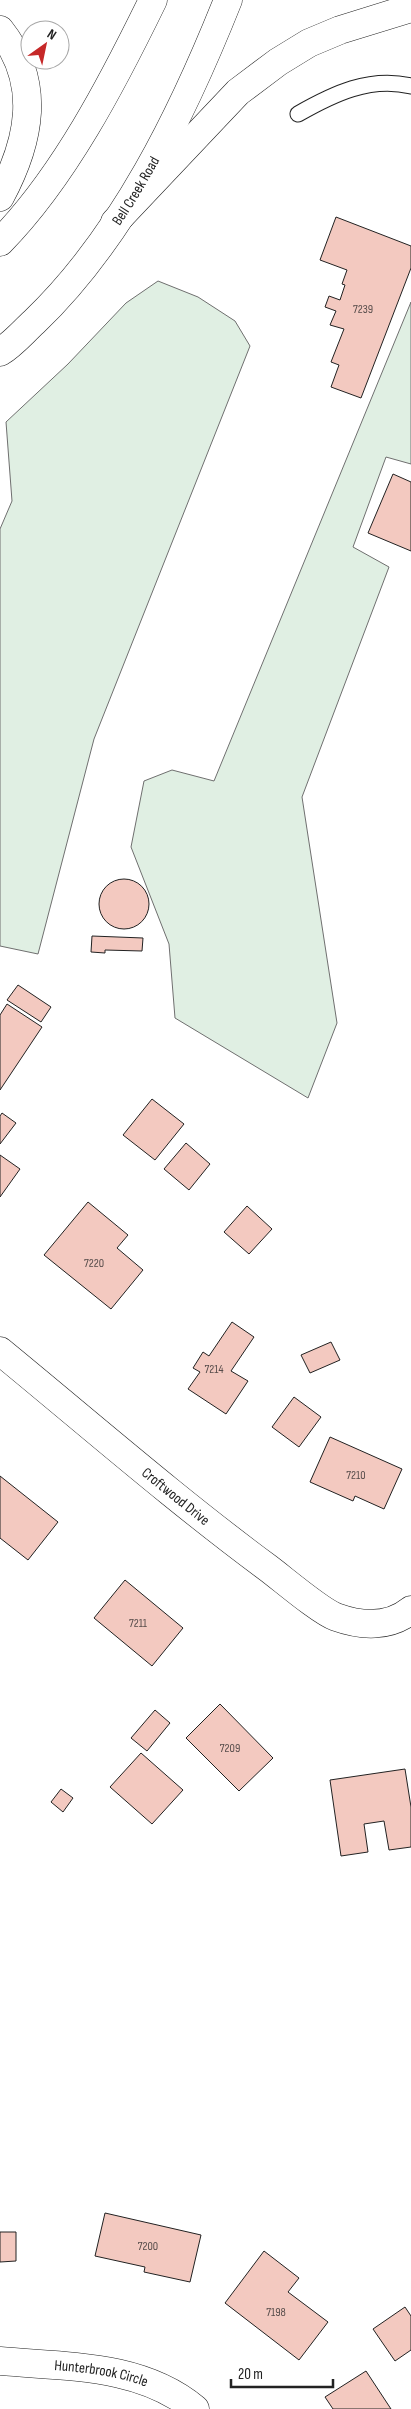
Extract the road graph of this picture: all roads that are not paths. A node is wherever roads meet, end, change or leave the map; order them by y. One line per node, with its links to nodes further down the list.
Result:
1 (153, 0): 9 (main road)
2 (228, 0): 8 (main road, Bell Creek Road)
3 (411, 8): 8 (main road)
4 (0, 30): 7 (main road)
5 (411, 86): 6 (lane)
6 (298, 114)
7 (0, 197)
8 (115, 222): 10 (main road, Bell Creek Road)
9 (0, 242)
10 (0, 352)
11 (0, 1351): 12 (main road, Croftwood Drive)
12 (411, 1610)
13 (0, 2361): 14 (main road, Hunterbrook Circle)
14 (195, 2409)

